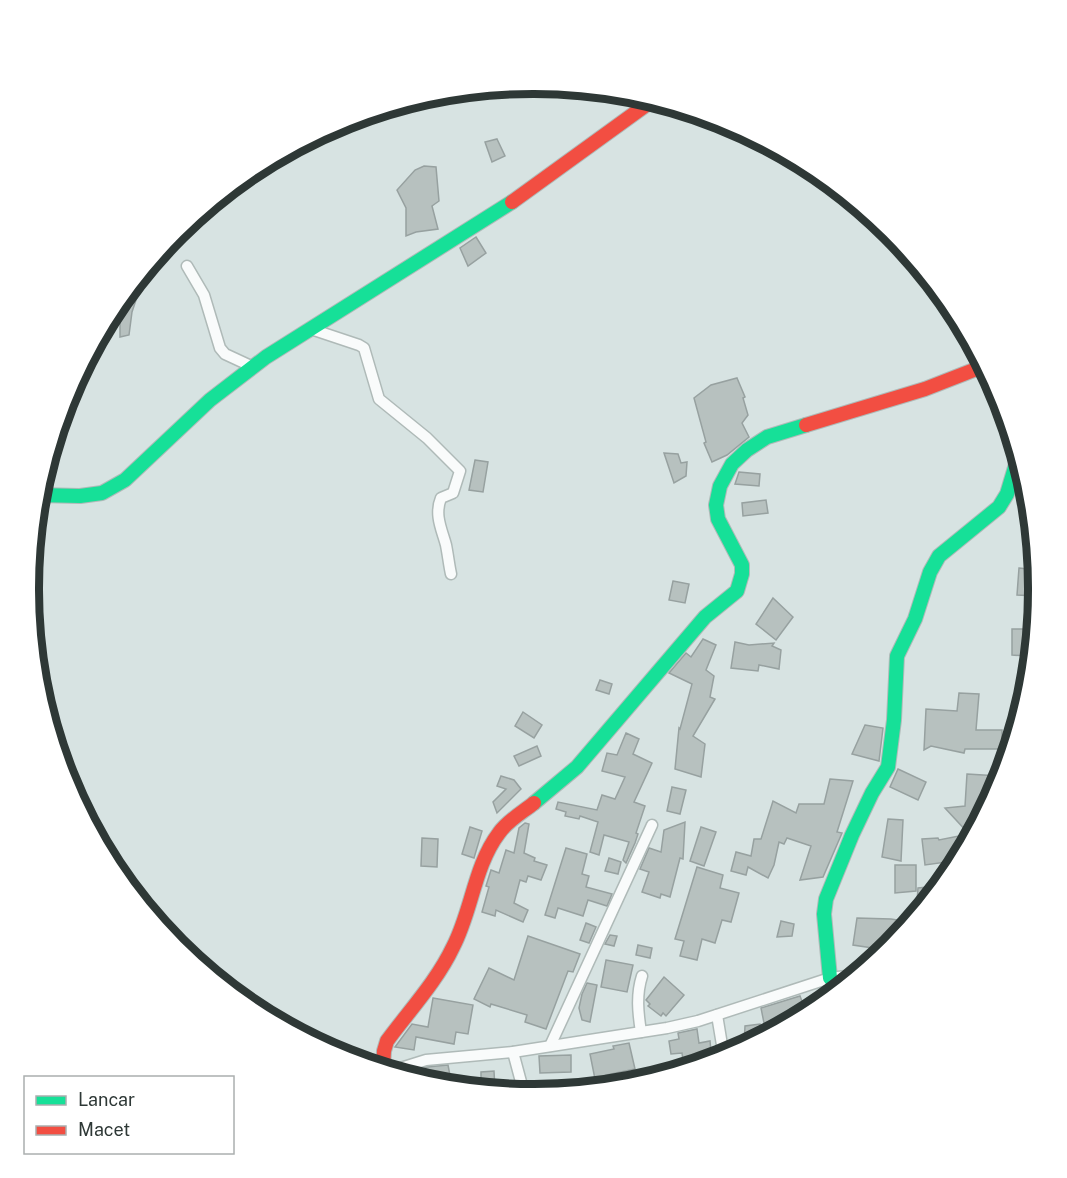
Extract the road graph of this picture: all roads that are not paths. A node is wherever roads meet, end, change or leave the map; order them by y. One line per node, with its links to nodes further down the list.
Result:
1 (643, 107): 3 (street)
2 (187, 266): 4 (street)
3 (311, 329): 4 (street); 8 (street)
4 (254, 367): 7 (street)
5 (976, 369): 18 (street)
6 (1013, 472): 12 (street)
7 (49, 495)
8 (451, 574)
9 (651, 825): 15 (street)
10 (642, 976): 14 (street)
11 (841, 976): 12 (street)
12 (830, 978): 13 (street)
13 (717, 1015): 14 (street); 16 (street)
14 (641, 1032): 15 (street)
15 (550, 1046): 17 (street)
16 (722, 1046)
17 (513, 1052): 19 (street); 20 (street)
18 (383, 1060)
19 (405, 1067)
20 (521, 1083)

